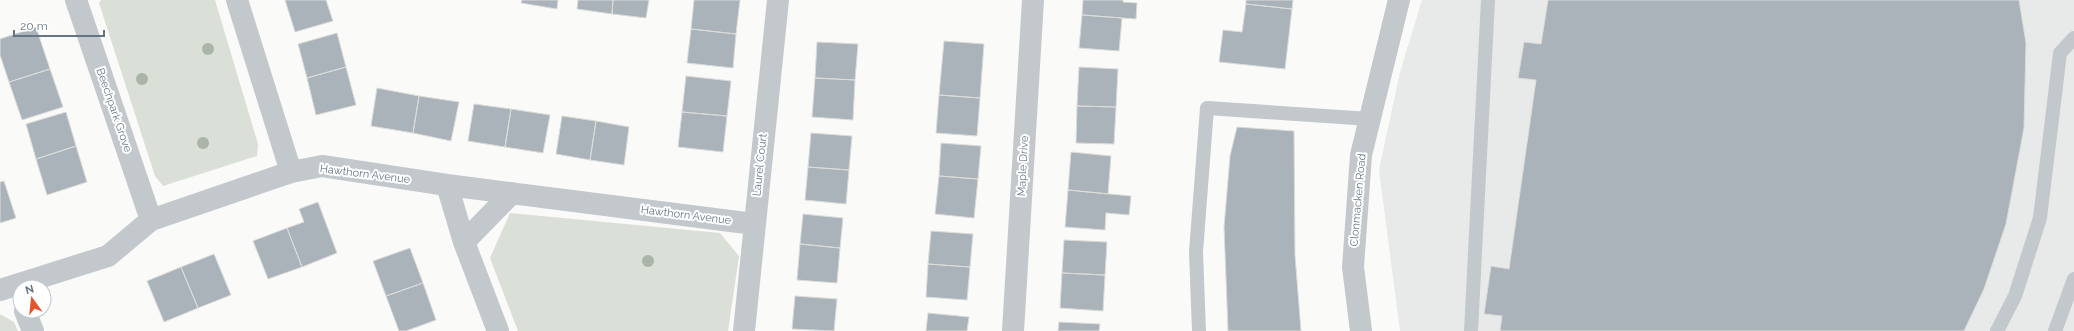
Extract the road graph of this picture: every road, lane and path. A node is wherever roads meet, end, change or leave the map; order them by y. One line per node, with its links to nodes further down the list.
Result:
1 (76, 0): 12 (street, Beechpark Grove)
2 (237, 0): 9 (street)
3 (778, 0): 13 (street, Laurel Court)
4 (1033, 0): 21 (street, Maple Drive)
5 (1399, 0): 8 (street, Clonmacken Road)
6 (1488, 0): 24 (lane)
7 (2074, 38): 25 (lane)
8 (1370, 119): 22 (lane); 23 (street, Clonmacken Road)
9 (291, 172): 10 (street, Hawthorn Avenue); 12 (street, Hawthorn Avenue)
10 (447, 185): 11 (street, Hawthorn Avenue); 14 (street)
11 (512, 193): 13 (street, Hawthorn Avenue); 14 (street)
12 (151, 220): 15 (street, Hawthorn Avenue)
13 (754, 224): 20 (street, Laurel Court)
14 (464, 242): 19 (street)
15 (43, 279)
16 (2074, 279): 26 (lane)
17 (29, 319): 18 (street)
18 (33, 331)
19 (498, 331)
20 (744, 331)
21 (1013, 331)
22 (1199, 331)
23 (1361, 331)
24 (1471, 331)
25 (1997, 331)
26 (2054, 331)

